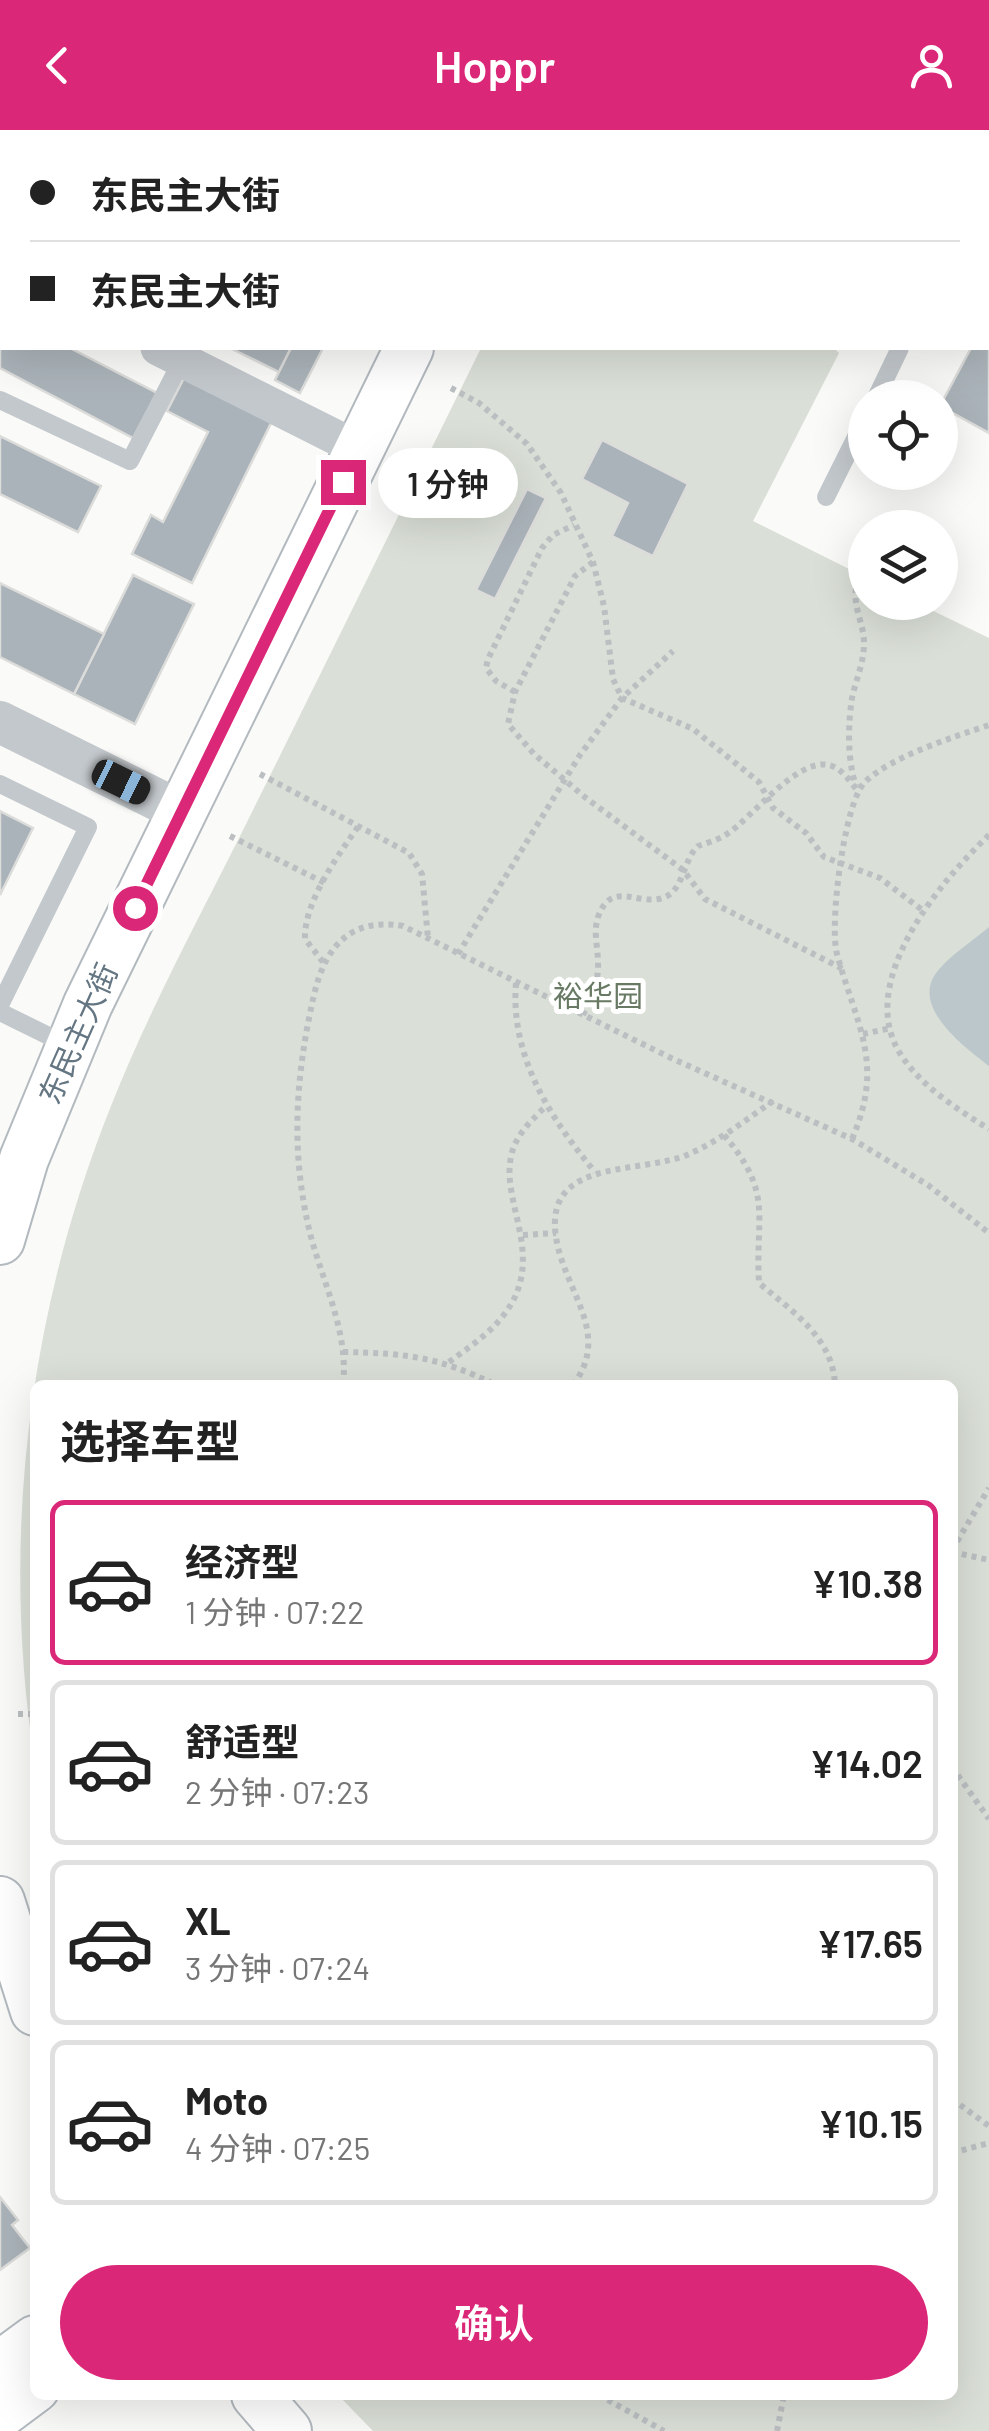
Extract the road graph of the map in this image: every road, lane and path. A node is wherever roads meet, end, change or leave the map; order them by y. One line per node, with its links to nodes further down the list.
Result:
1 (408, 350): 7 (main road, 东民主大街)
2 (899, 350): 4 (lane)
3 (170, 354): 6 (lane); 7 (street)
4 (885, 380)
5 (450, 388): 10 (path)
6 (0, 400)
7 (359, 449): 23 (main road, 东民主大街)
8 (848, 453): 9 (lane)
9 (826, 497)
10 (574, 524): 11 (path); 14 (path)
11 (593, 562): 14 (path); 15 (path)
12 (860, 620): 21 (path)
13 (673, 651): 15 (path)
14 (515, 692): 19 (path)
15 (622, 698): 19 (path); 22 (path)
16 (0, 722): 23 (street)
17 (989, 724): 21 (path)
18 (260, 774): 24 (path)
19 (564, 779): 28 (path); 32 (path)
20 (0, 784): 36 (lane)
21 (858, 792): 22 (path); 27 (path)
22 (768, 798): 27 (path); 28 (path)
23 (182, 812): 40 (main road, 东民主大街)
24 (360, 824): 29 (path); 31 (path)
25 (989, 835): 30 (path)
26 (230, 836): 29 (path)
27 (838, 863): 30 (path); 34 (path)
28 (683, 870): 34 (path); 37 (path)
29 (325, 883): 33 (path)
30 (925, 912): 38 (path)
31 (428, 938): 32 (path); 33 (path)
32 (458, 954): 35 (path)
33 (323, 962): 51 (path)
34 (843, 968): 39 (path)
35 (516, 982): 37 (path); 42 (path)
36 (0, 1008): 40 (lane)
37 (583, 1015): 41 (path)
38 (891, 1028): 39 (path); 43 (path)
39 (863, 1034): 45 (path)
40 (69, 1046): 50 (main road, 东民主大街)
41 (774, 1100): 44 (path); 45 (path)
42 (545, 1108): 46 (path); 49 (path)
43 (989, 1129)
44 (724, 1135): 46 (path); 56 (path)
45 (852, 1139): 48 (path)
46 (596, 1172): 47 (path)
47 (556, 1233): 49 (path); 55 (path)
48 (989, 1233)
49 (524, 1235): 52 (path)
50 (0, 1240)
51 (343, 1352): 52 (path); 53 (path)
52 (449, 1362): 54 (path)
53 (343, 1380)
54 (486, 1380)
55 (576, 1380)
56 (835, 1380)
57 (989, 1488): 58 (path)
58 (958, 1541)
59 (958, 1552): 60 (path)
60 (989, 1560)
61 (18, 1714): 62 (path)
62 (30, 1714)
63 (958, 1775): 64 (path)
64 (989, 1819)
65 (0, 1900): 66 (main road)
66 (30, 1995)
67 (958, 2103): 68 (path)
68 (989, 2126)
69 (989, 2143): 70 (path)
70 (958, 2151)
71 (30, 2344): 72 (main road)
72 (0, 2366)
73 (30, 2392): 77 (main road)
74 (260, 2400): 78 (main road)
75 (607, 2400): 79 (path)
76 (783, 2400): 80 (path)
77 (0, 2414)
78 (286, 2431)
79 (664, 2431)
80 (777, 2431)

